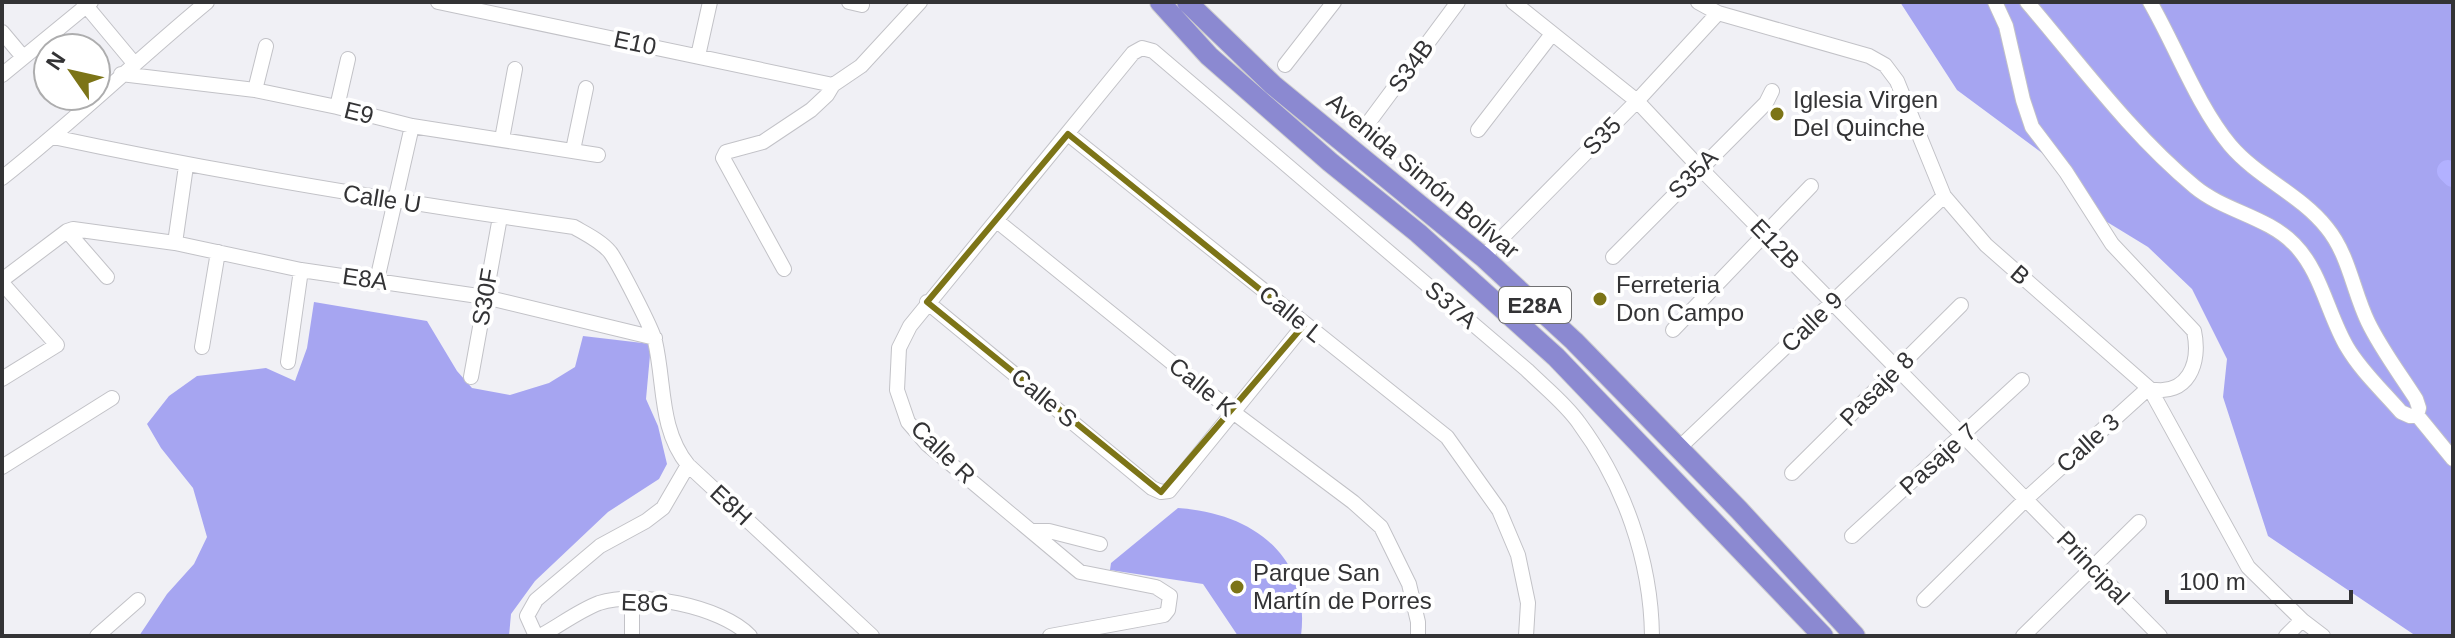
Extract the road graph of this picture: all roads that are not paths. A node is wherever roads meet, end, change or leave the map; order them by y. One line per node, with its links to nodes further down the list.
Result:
1 (207, 2): 23 (street)
2 (438, 2): 20 (street, E10)
3 (710, 2): 20 (street)
4 (920, 2): 28 (street)
5 (1160, 2): 103 (highway, Avenida Simón Bolívar / E28A)
6 (1187, 2): 54 (highway, Avenida Simón Bolívar / E28A)
7 (1334, 2): 24 (street)
8 (1458, 2): 35 (street, S34B)
9 (1513, 2): 17 (street, E12B)
10 (1698, 2): 15 (street, B)
11 (1995, 2): 74 (street)
12 (2027, 2): 77 (street)
13 (2150, 2): 77 (street)
14 (87, 3): 21 (street); 23 (street)
15 (1718, 13): 32 (street, S35); 46 (street, B)
16 (2, 32): 21 (street)
17 (1552, 34): 32 (street, E12B); 36 (street)
18 (266, 46): 30 (street)
19 (1142, 48): 37 (street, Calle R); 102 (street, S37A)
20 (698, 56): 28 (street, E10)
21 (23, 57): 27 (street)
22 (348, 59): 33 (street)
23 (133, 62): 26 (street)
24 (1285, 65)
25 (515, 69): 39 (street)
26 (121, 74): 30 (street, E9); 38 (street)
27 (2, 75)
28 (833, 85): 56 (street)
29 (586, 88): 40 (street)
30 (255, 90): 33 (street, E9)
31 (1772, 91): 43 (street, S35A)
32 (1637, 101): 43 (street, E12B); 54 (street, S35)
33 (337, 107): 34 (street, E9)
34 (412, 126): 39 (street, E9); 47 (street)
35 (1363, 130)
36 (1478, 130)
37 (1068, 134): 49 (street, Calle R); 65 (street, Calle L)
38 (53, 137): 42 (street, Calle U); 44 (street)
39 (502, 139): 40 (street, E9)
40 (573, 150): 41 (street, E9)
41 (598, 155)
42 (186, 166): 47 (street, Calle U); 52 (street)
43 (1699, 167): 51 (street, E12B); 55 (street, S35A)
44 (2, 178)
45 (1811, 186): 51 (street)
46 (1944, 196): 63 (street, Calle 9); 74 (street, B)
47 (396, 202): 48 (street, Calle U); 59 (street)
48 (500, 217): 61 (street, S30F); 67 (street, Calle U)
49 (997, 221): 62 (street, Calle R); 76 (street, Calle K)
50 (70, 230): 52 (street, E8A); 58 (street); 60 (street)
51 (1765, 234): 63 (street, E12B); 66 (street)
52 (175, 243): 53 (street, E8A)
53 (218, 252): 57 (street, E8A); 68 (street)
54 (1483, 257): 79 (highway, Avenida Simón Bolívar / E28A)
55 (1613, 257)
56 (784, 269)
57 (301, 270): 59 (street, E8A); 69 (street)
58 (107, 277)
59 (377, 280): 61 (street, E8A)
60 (2, 281): 72 (street)
61 (485, 297): 67 (street, E8A); 71 (street, S30F)
62 (927, 302): 76 (street, Calle S); 86 (street, Calle R)
63 (1832, 303): 70 (street, E12B); 79 (street, Calle 9)
64 (1961, 305): 70 (street, Pasaje 8)
65 (1304, 325): 76 (street); 101 (street, Calle L)
66 (1673, 330)
67 (655, 338): 81 (street, E8H)
68 (202, 347)
69 (288, 362)
70 (1897, 368): 78 (street, E12B); 83 (street, Pasaje 8)
71 (471, 377)
72 (2, 379)
73 (2022, 380): 78 (street, Pasaje 7)
74 (2150, 389): 84 (street, Calle 3); 93 (street, B)
75 (112, 398): 82 (street)
76 (1233, 412): 100 (street, Calle K)
77 (2417, 415): 80 (street)
78 (1963, 436): 84 (street, E12B); 87 (street, Pasaje 7)
79 (1679, 448): 104 (highway, Avenida Simón Bolívar / E28A)
80 (2453, 459)
81 (688, 465): 94 (street, E8H); 96 (street)
82 (2, 467)
83 (1792, 473)
84 (2026, 499): 89 (street, Principal); 92 (street, Calle 3)
85 (2139, 522): 89 (street)
86 (1031, 531): 88 (street); 99 (street, Calle R)
87 (1852, 536)
88 (1100, 544)
89 (2094, 568): 105 (street); 106 (street, Principal)
90 (632, 599): 96 (street, E8G); 97 (street); 98 (street, E8G)
91 (138, 600): 95 (street)
92 (1924, 600)
93 (2302, 620): 107 (street); 108 (street, B)
94 (868, 635)
95 (97, 636)
96 (538, 636)
97 (632, 636)
98 (750, 636)
99 (1050, 636)
100 (1418, 636)
101 (1526, 636)
102 (1652, 636)
103 (1823, 636)
104 (1855, 636)
105 (2023, 636)
106 (2160, 636)
107 (2286, 636)
108 (2323, 636)

